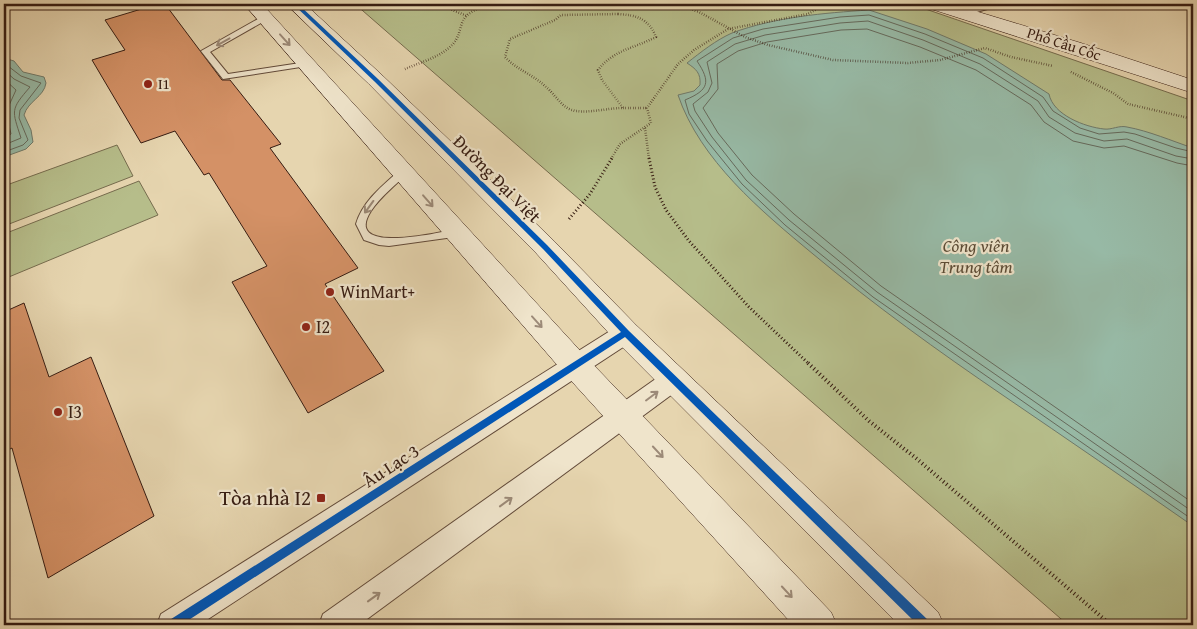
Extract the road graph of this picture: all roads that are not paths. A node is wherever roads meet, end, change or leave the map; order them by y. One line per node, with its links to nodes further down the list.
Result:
1 (295, 4): 10 (street, Đường Đại Việt)
2 (934, 4): 5 (street, Phố Cầu Cốc)
3 (1002, 4): 5 (lane)
4 (259, 11): 6 (street, one-way to 6); 6 (lane, one-way to 6)
5 (966, 13): 7 (street, Phố Cầu Cốc)
6 (307, 64): 8 (street)
7 (1193, 88)
8 (403, 172): 9 (street, one-way to 9); 9 (lane, one-way to 9)
9 (457, 233): 11 (street, one-way to 11)
10 (626, 333): 11 (street, Âu Lạc 3); 12 (street, Đường Đại Việt)
11 (575, 365): 13 (street); 14 (street, Âu Lạc 3)
12 (673, 380): 13 (street, one-way to 12); 17 (street, Đường Đại Việt)
13 (625, 416): 15 (street, one-way to 13); 16 (street, one-way to 16)
14 (172, 625)
15 (334, 625)
16 (818, 625)
17 (925, 625)

